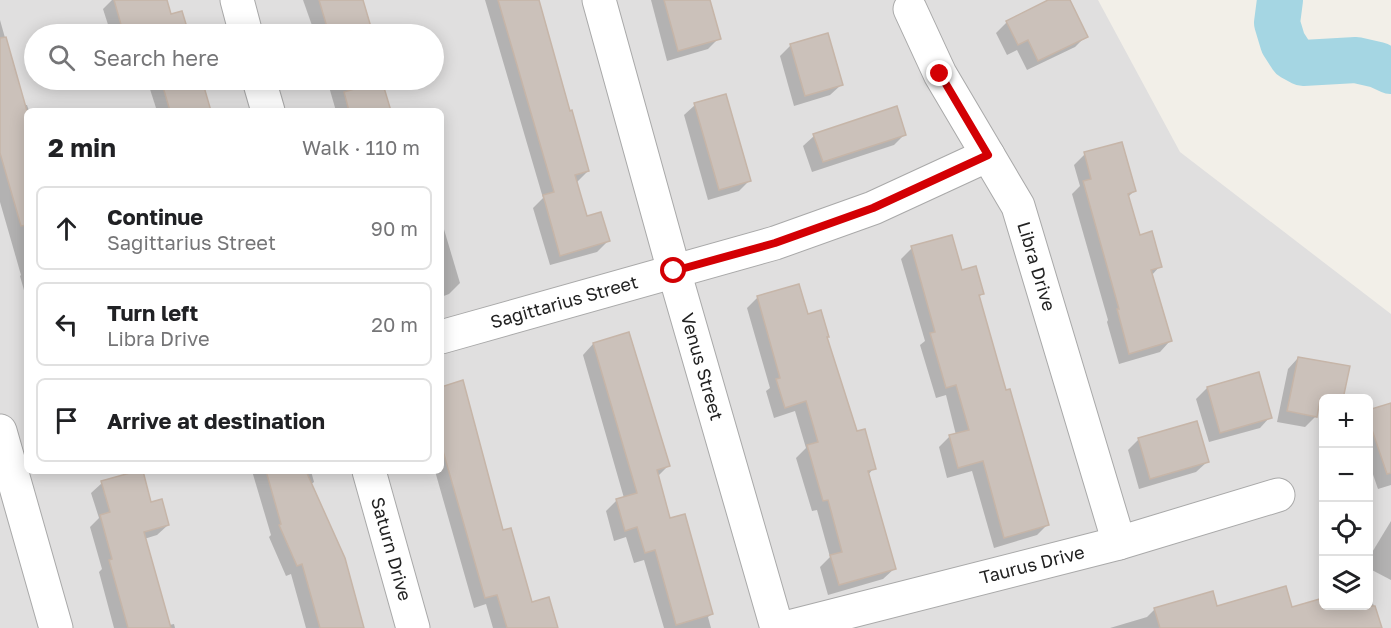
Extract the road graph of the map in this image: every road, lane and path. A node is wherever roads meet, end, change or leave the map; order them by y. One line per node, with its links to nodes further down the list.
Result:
1 (237, 0): 4 (street)
2 (599, 0): 8 (street, Venus Street)
3 (910, 9): 7 (street, Libra Drive)
4 (243, 24)
5 (262, 90): 6 (street)
6 (267, 108)
7 (988, 155): 8 (street, Sagittarius Street); 13 (street, Libra Drive)
8 (674, 271): 9 (street, Sagittarius Street); 16 (street, Venus Street)
9 (444, 336)
10 (9, 450): 14 (street)
11 (370, 474): 15 (street, Saturn Drive)
12 (1278, 495): 13 (street, Taurus Drive)
13 (1119, 543): 17 (street, Taurus Drive)
14 (56, 628)
15 (413, 628)
16 (777, 628)
17 (785, 628)

